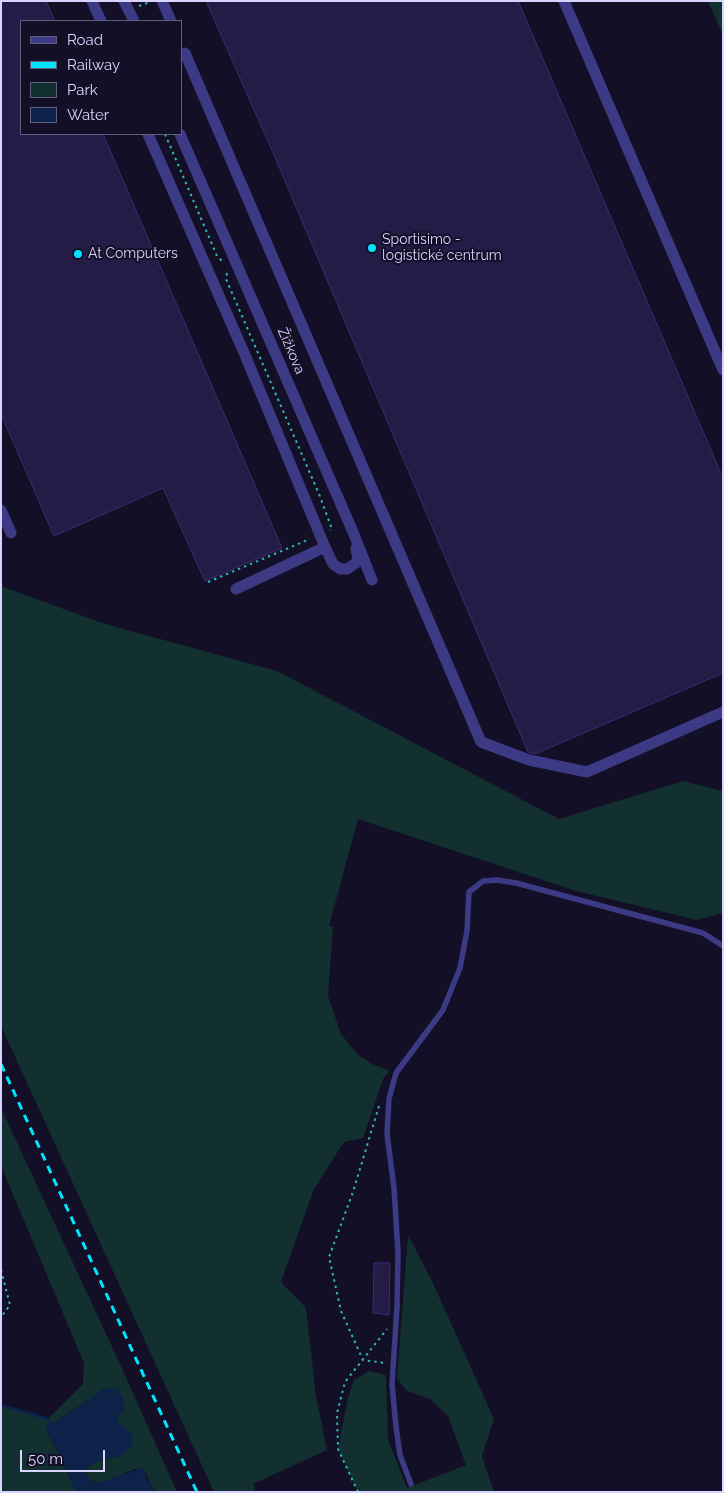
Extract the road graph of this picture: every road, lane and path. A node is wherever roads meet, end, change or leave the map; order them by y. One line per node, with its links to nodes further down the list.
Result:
1 (92, 1): 7 (street)
2 (124, 1): 8 (street)
3 (153, 1): 6 (path)
4 (162, 1): 9 (street)
5 (564, 1): 14 (street)
6 (140, 7)
7 (101, 20)
8 (132, 20)
9 (171, 20)
10 (182, 51): 23 (street)
11 (152, 135): 18 (street)
12 (165, 135): 18 (path)
13 (180, 135): 16 (street, Žižkova)
14 (723, 370)
15 (1, 510): 17 (street)
16 (353, 532): 19 (street); 20 (street, Žižkova)
17 (12, 533)
18 (320, 534): 19 (street); 21 (path)
19 (325, 547): 22 (street)
20 (372, 580)
21 (208, 582)
22 (236, 589)
23 (723, 712)
24 (723, 946): 28 (lane)
25 (379, 1106): 29 (path)
26 (1, 1270): 27 (path)
27 (1, 1317)
28 (396, 1318): 29 (path); 30 (lane)
29 (363, 1360): 30 (path); 32 (path)
30 (394, 1364): 31 (lane)
31 (411, 1484)
32 (358, 1492)

